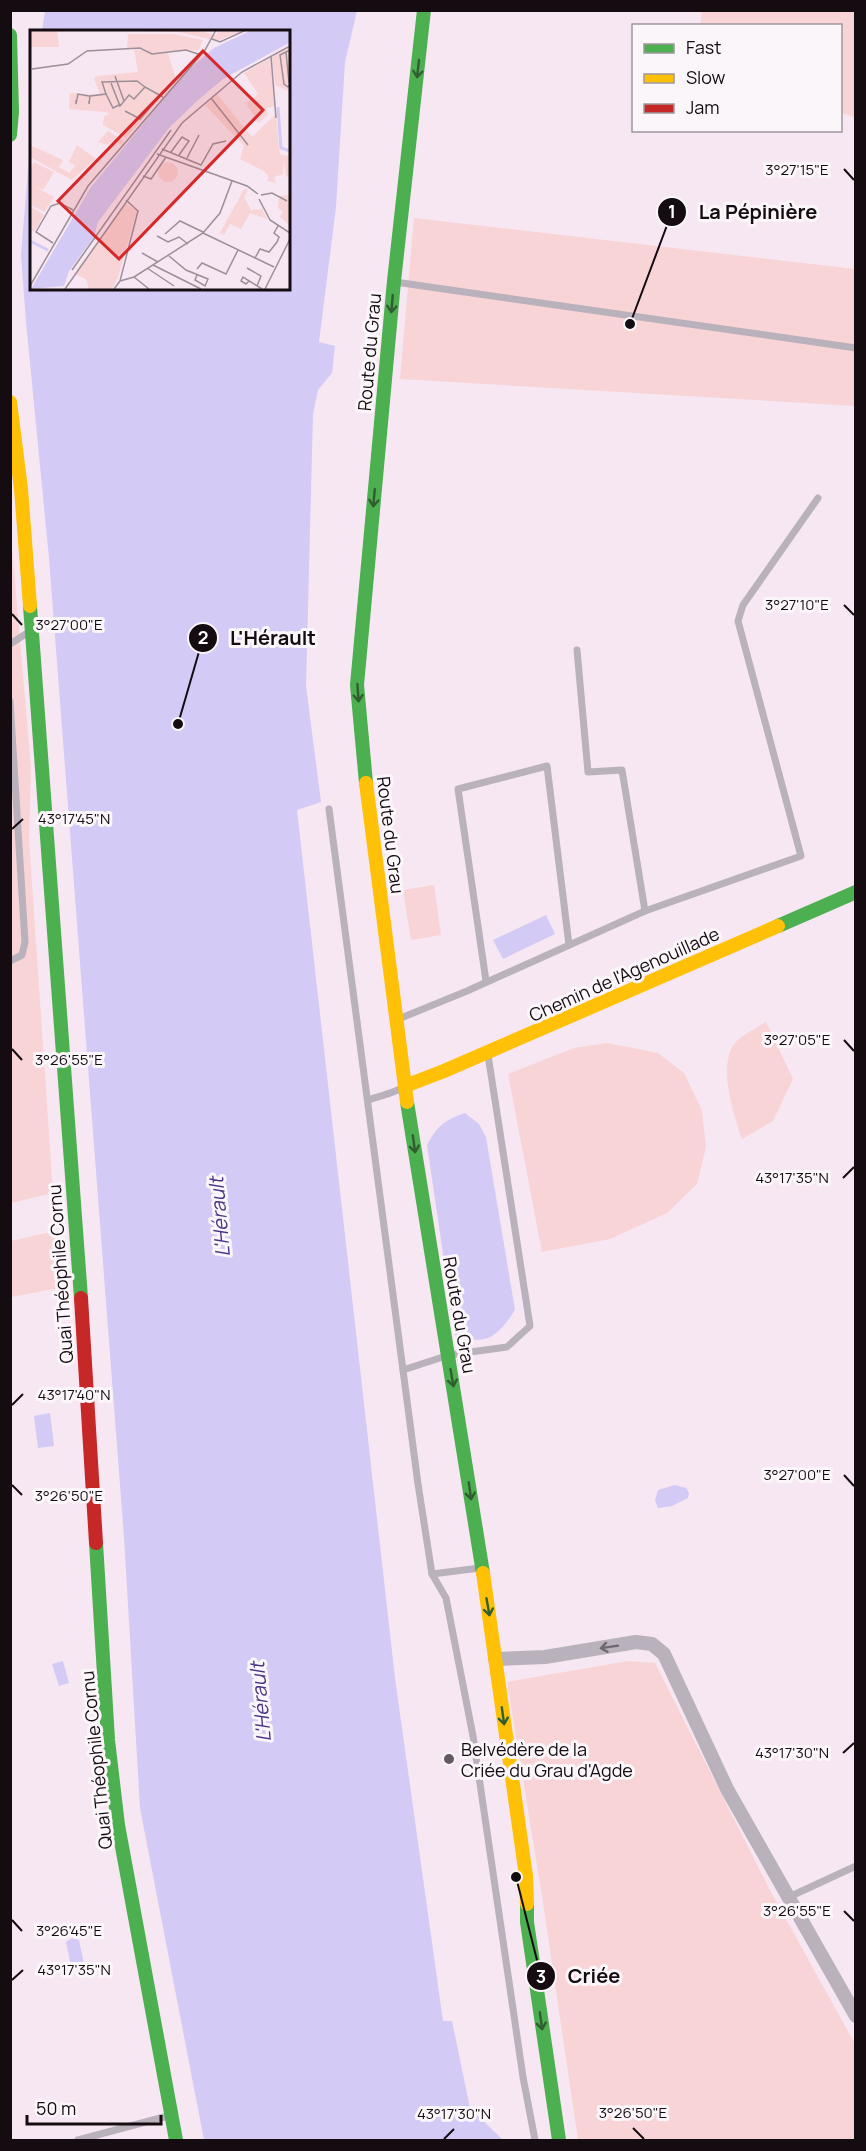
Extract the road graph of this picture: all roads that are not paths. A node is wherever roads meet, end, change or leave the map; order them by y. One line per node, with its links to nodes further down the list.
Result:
1 (424, 10): 5 (street, Route du Grau, one-way to 5)
2 (10, 35): 3 (street)
3 (11, 46): 4 (street)
4 (10, 135)
5 (394, 281): 6 (lane); 19 (street, Route du Grau, one-way to 19)
6 (855, 348)
7 (10, 402): 9 (street, Quai Théophile Cornu)
8 (818, 498): 15 (lane)
9 (31, 631): 10 (lane); 31 (street, Quai Théophile Cornu)
10 (10, 644)
11 (577, 650): 15 (lane)
12 (10, 701): 17 (lane)
13 (329, 809): 22 (lane)
14 (855, 892): 20 (street, Chemin de l'Agenouillade)
15 (645, 911): 16 (lane)
16 (569, 945): 18 (lane); 18 (lane)
17 (10, 961)
18 (486, 981): 19 (lane)
19 (398, 1019): 21 (street, Route du Grau)
20 (488, 1052): 21 (street, Chemin de l'Agenouillade); 23 (lane)
21 (405, 1086): 22 (lane); 23 (street, Route du Grau, one-way to 23)
22 (368, 1100): 24 (lane)
23 (449, 1356): 24 (lane); 25 (street, Route du Grau, one-way to 25)
24 (404, 1371): 26 (lane)
25 (481, 1567): 26 (lane); 27 (street, Route du Grau, one-way to 27)
26 (432, 1574): 34 (lane)
27 (495, 1659): 29 (street, one-way to 27); 35 (street, Route du Grau, one-way to 35)
28 (855, 1866): 29 (lane)
29 (789, 1897): 30 (street)
30 (855, 2016)
31 (171, 2115): 32 (lane); 33 (street, Quai Théophile Cornu)
32 (78, 2140)
33 (176, 2140)
34 (535, 2140)
35 (559, 2140)

